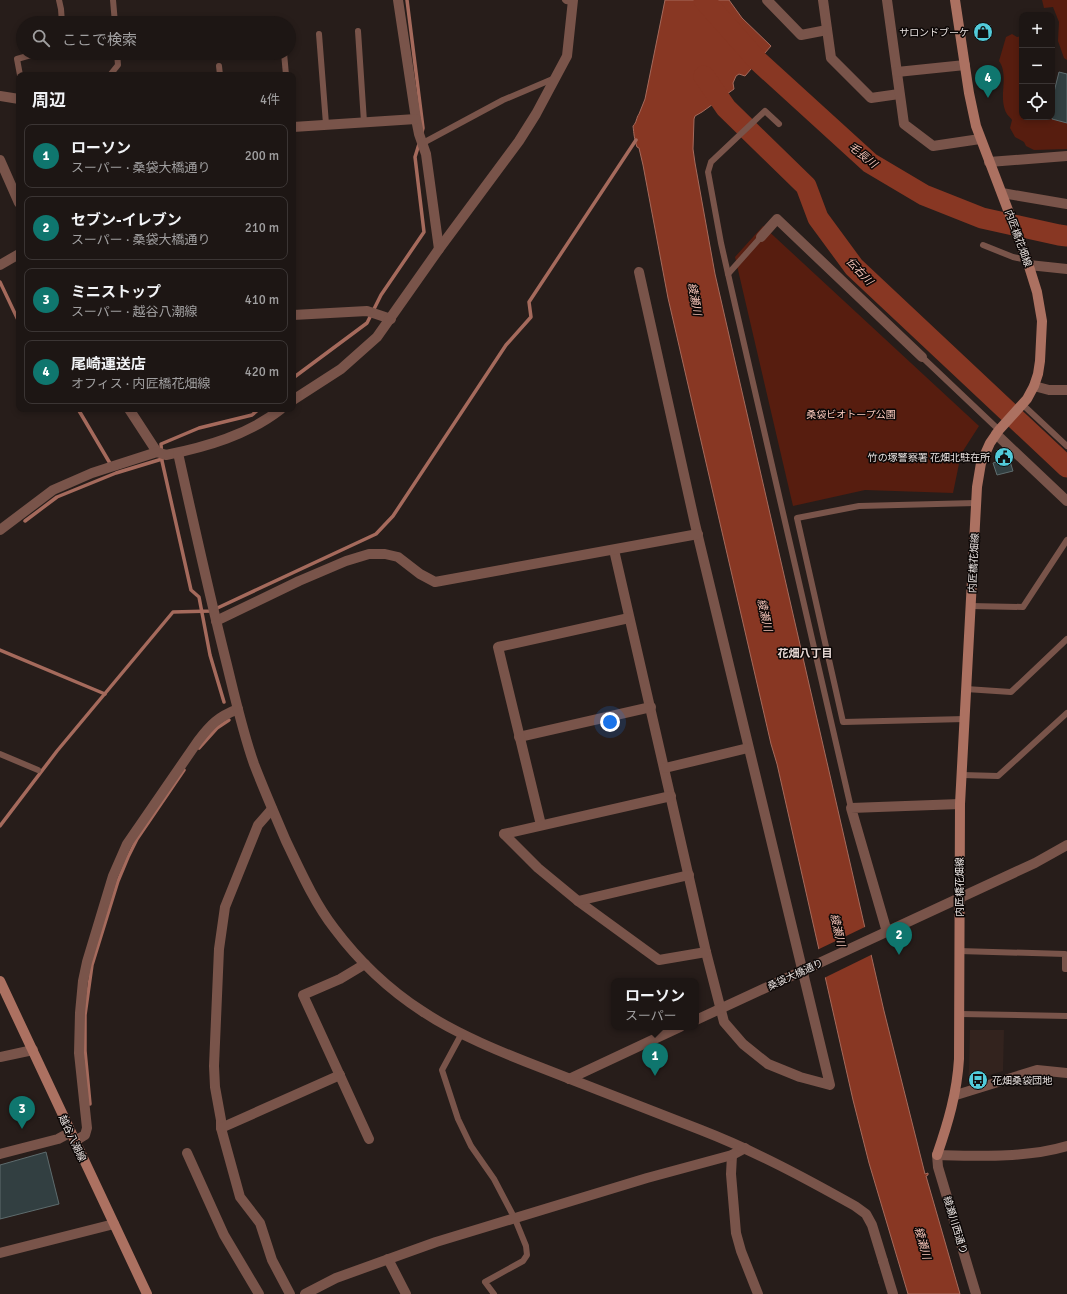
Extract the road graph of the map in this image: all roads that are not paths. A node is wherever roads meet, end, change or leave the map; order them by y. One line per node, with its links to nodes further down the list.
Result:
1 (59, 0): 9 (lane)
2 (113, 0): 10 (lane)
3 (398, 0): 28 (street)
4 (767, 0): 11 (street)
5 (823, 0): 11 (street)
6 (887, 0): 23 (street)
7 (955, 0): 17 (main road, 内匠橋花畑線)
8 (571, 1): 24 (street)
9 (62, 16)
10 (114, 16)
11 (827, 30): 25 (street)
12 (358, 31): 29 (lane)
13 (319, 34): 30 (lane)
14 (17, 60): 19 (lane)
15 (118, 60): 20 (lane)
16 (285, 60): 22 (lane)
17 (965, 65): 23 (street); 33 (main road, 内匠橋花畑線)
18 (219, 66): 21 (lane)
19 (19, 72)
20 (112, 72)
21 (220, 72)
22 (286, 72)
23 (896, 72): 25 (street)
24 (556, 77): 34 (lane); 43 (street)
25 (899, 94): 33 (street)
26 (0, 96): 27 (street)
27 (16, 99)
28 (416, 119): 29 (street); 34 (street)
29 (364, 122): 30 (street)
30 (326, 124): 32 (street)
31 (779, 124): 49 (lane)
32 (296, 126)
33 (980, 139): 37 (main road, 内匠橋花畑線)
34 (423, 143): 43 (street)
35 (1067, 156): 37 (street)
36 (0, 160): 38 (street)
37 (989, 162): 39 (main road, 内匠橋花畑線)
38 (16, 196)
39 (1004, 197): 40 (street); 45 (main road, 内匠橋花畑線)
40 (1067, 204)
41 (761, 237): 49 (lane); 52 (street)
42 (983, 245): 45 (lane)
43 (439, 249): 51 (street)
44 (16, 256): 46 (street)
45 (1027, 260): 47 (street); 53 (main road, 内匠橋花畑線)
46 (0, 265)
47 (1067, 269)
48 (639, 272): 66 (street)
49 (728, 274): 87 (lane)
50 (296, 315): 51 (street)
51 (391, 319): 55 (street)
52 (922, 357): 59 (lane)
53 (1034, 386): 54 (street); 56 (main road, 内匠橋花畑線)
54 (1067, 390)
55 (296, 398)
56 (1022, 405): 59 (main road, 内匠橋花畑線); 60 (lane)
57 (131, 412): 61 (street)
58 (277, 412): 62 (street)
59 (999, 430): 63 (street); 64 (main road, 内匠橋花畑線)
60 (1067, 446)
61 (158, 452): 62 (street); 65 (street)
62 (178, 453): 71 (street)
63 (1067, 501)
64 (976, 504): 69 (main road, 内匠橋花畑線); 77 (lane)
65 (0, 530)
66 (698, 534): 68 (street); 79 (street)
67 (1067, 540): 69 (lane)
68 (614, 550): 70 (street); 71 (street)
69 (970, 606): 73 (main road, 内匠橋花畑線)
70 (629, 618): 74 (street); 78 (street)
71 (216, 621): 75 (street)
72 (1067, 639): 73 (lane)
73 (966, 689): 77 (main road, 内匠橋花畑線)
74 (651, 707): 78 (street); 81 (street)
75 (238, 709): 86 (street); 113 (street)
76 (1067, 713): 83 (lane)
77 (965, 719): 83 (main road, 内匠橋花畑線)
78 (520, 737): 88 (street)
79 (748, 748): 81 (street); 97 (street)
80 (0, 754): 82 (lane)
81 (665, 768): 84 (street)
82 (38, 770)
83 (962, 775): 85 (main road, 内匠橋花畑線)
84 (671, 796): 88 (street); 90 (street)
85 (960, 804): 87 (street); 91 (main road, 内匠橋花畑線)
86 (272, 808): 96 (street); 112 (street)
87 (851, 808): 93 (street)
88 (541, 825): 92 (street)
89 (1067, 845): 91 (street, 桑袋大橋通り)
90 (689, 875): 92 (street); 95 (street)
91 (959, 898): 93 (street, 桑袋大橋通り); 94 (main road, 内匠橋花畑線)
92 (578, 901): 95 (street)
93 (883, 934): 97 (street, 桑袋大橋通り)
94 (959, 951): 98 (lane); 101 (main road, 内匠橋花畑線)
95 (706, 952): 100 (street)
96 (365, 964): 105 (street); 109 (street)
97 (806, 969): 100 (street, 桑袋大橋通り); 100 (street)
98 (1067, 969)
99 (0, 981): 106 (main road, 越谷八潮線)
100 (721, 1008): 103 (street, 桑袋大橋通り)
101 (960, 1014): 102 (lane); 111 (main road, 内匠橋花畑線)
102 (1067, 1016)
103 (699, 1019)
104 (674, 1030): 110 (street)
105 (462, 1033): 110 (street); 121 (lane)
106 (33, 1050): 107 (street); 113 (main road, 越谷八潮線)
107 (0, 1057)
108 (1067, 1073): 111 (street)
109 (340, 1076): 112 (street); 114 (street)
110 (569, 1079): 116 (street)
111 (956, 1095): 120 (main road, 内匠橋花畑線)
112 (221, 1128): 127 (street)
113 (73, 1136): 118 (street); 122 (main road, 越谷八潮線)
114 (369, 1138)
115 (1067, 1146): 120 (street)
116 (745, 1148): 119 (street); 132 (street)
117 (187, 1153): 126 (street)
118 (0, 1154)
119 (732, 1155): 121 (street); 131 (street)
120 (937, 1155): 133 (street, 綾瀬川西通り)
121 (515, 1219): 124 (street); 130 (lane)
122 (114, 1224): 123 (street); 125 (main road, 越谷八潮線)
123 (0, 1253)
124 (388, 1259): 128 (street); 129 (street)
125 (147, 1294)
126 (259, 1294)
127 (290, 1294)
128 (305, 1294)
129 (406, 1294)
130 (494, 1294)
131 (758, 1294)
132 (893, 1294)
133 (976, 1294)

